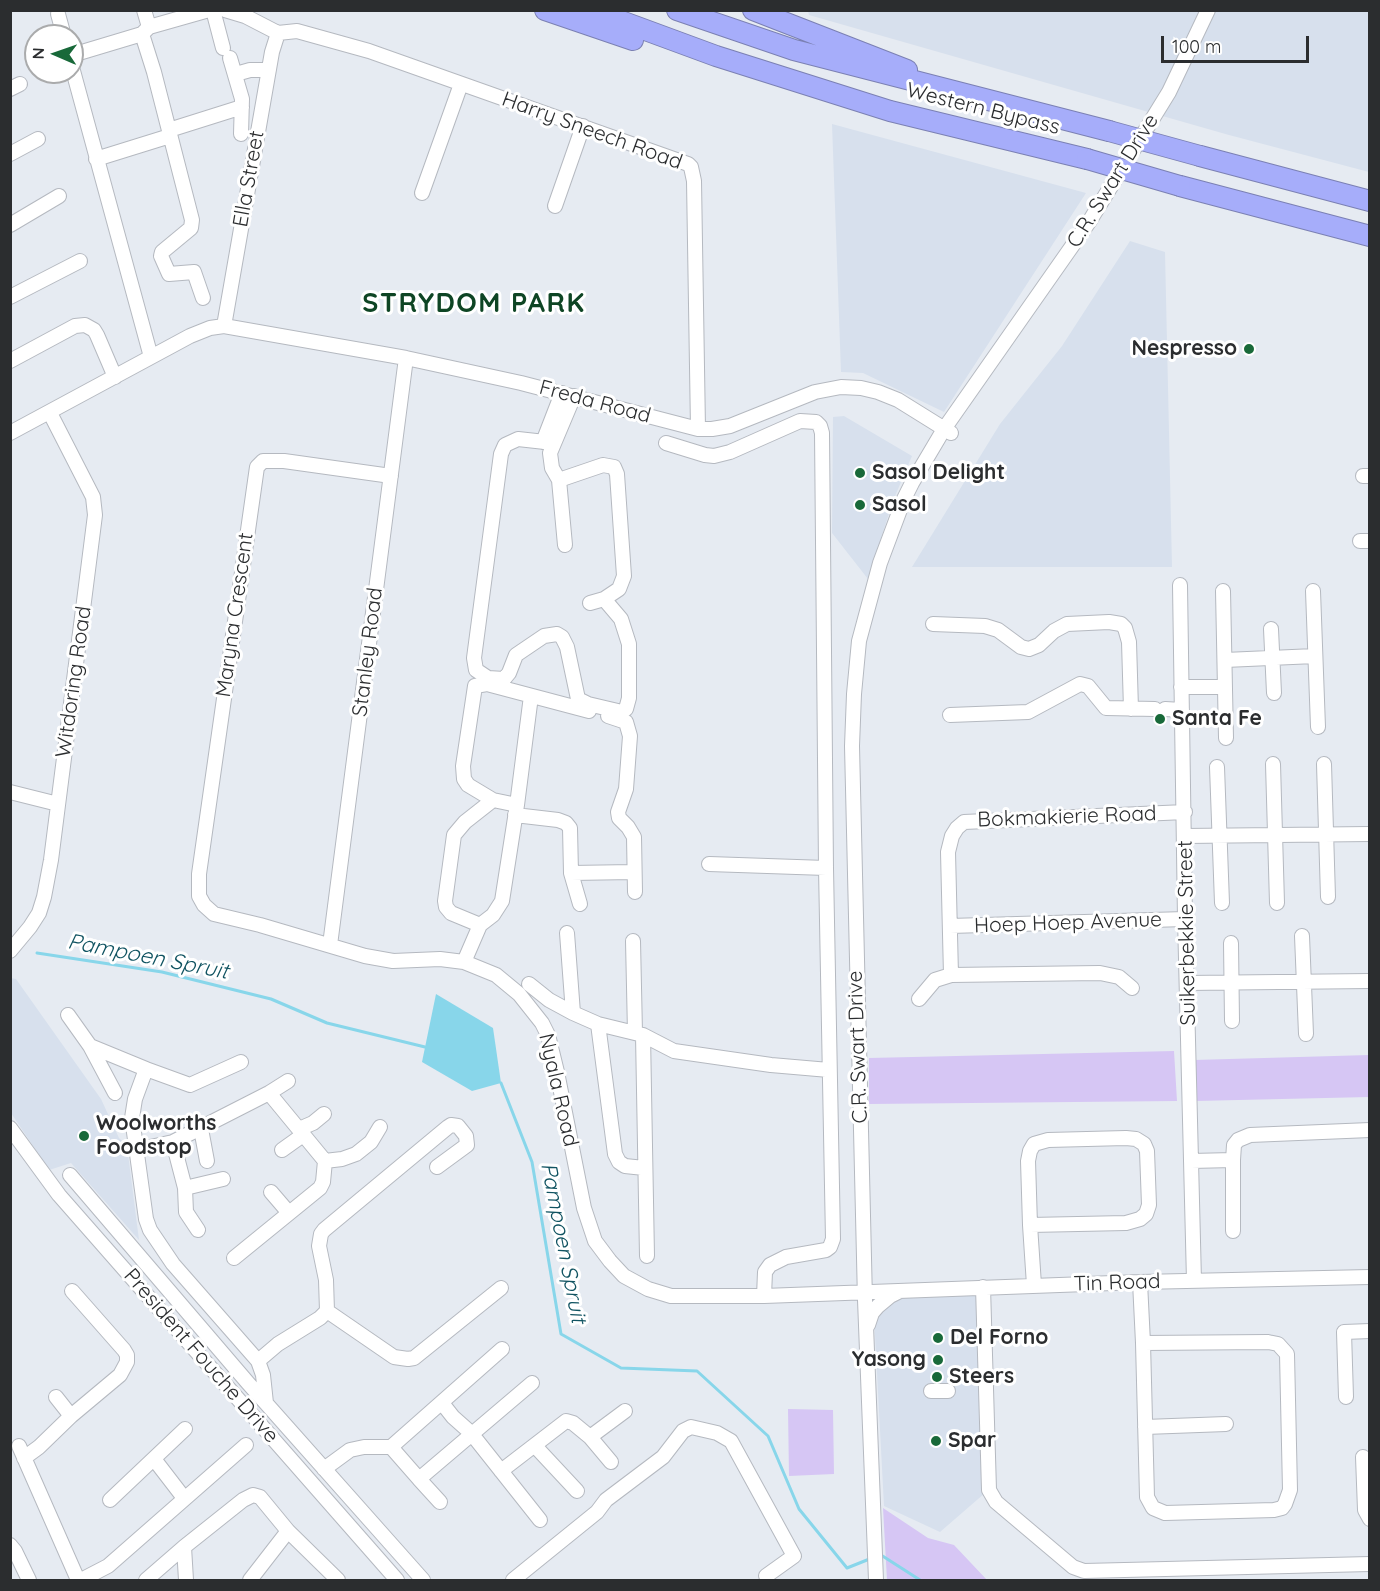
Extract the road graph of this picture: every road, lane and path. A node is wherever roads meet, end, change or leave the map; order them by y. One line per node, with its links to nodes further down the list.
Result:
1 (144, 10): 11 (street)
2 (211, 10): 11 (street); 15 (street)
3 (545, 10): 20 (highway)
4 (591, 10): 20 (highway, Western Bypass)
5 (677, 10): 18 (highway, Western Bypass)
6 (753, 10): 18 (highway)
7 (1208, 10): 44 (street, C.R. Swart Drive)
8 (227, 11): 12 (street)
9 (58, 14): 10 (street)
10 (61, 24)
11 (145, 30): 13 (street); 22 (street)
12 (278, 33): 14 (street, Ella Street); 17 (street, Harry Sneech Road)
13 (84, 51)
14 (269, 70): 15 (street); 36 (street, Ella Street)
15 (237, 75): 19 (street)
16 (76, 84): 26 (street)
17 (461, 84): 21 (street, Harry Sneech Road); 27 (street)
18 (982, 100): 29 (highway, Western Bypass, bridge)
19 (242, 107): 22 (street); 23 (street)
20 (890, 111): 32 (highway, Western Bypass, bridge)
21 (582, 126): 30 (street); 43 (street, Harry Sneech Road)
22 (169, 133): 26 (street); 35 (street)
23 (241, 134)
24 (38, 139): 25 (street)
25 (10, 154)
26 (96, 159): 37 (street)
27 (422, 193)
28 (59, 196): 31 (street)
29 (1370, 201)
30 (555, 206)
31 (10, 225)
32 (1370, 236)
33 (80, 261): 34 (street)
34 (10, 297)
35 (203, 298)
36 (224, 326): 37 (street); 38 (street, Freda Road)
37 (151, 357): 40 (street)
38 (406, 358): 41 (street, Freda Road); 48 (street, Stanley Road)
39 (10, 361): 40 (street)
40 (115, 377): 42 (street)
41 (568, 394): 43 (street, Freda Road); 46 (street)
42 (50, 413): 45 (street); 73 (street, Witdoring Road)
43 (698, 429): 44 (street, Freda Road)
44 (948, 431): 155 (street, C.R. Swart Drive)
45 (10, 433)
46 (548, 442): 49 (street); 49 (street)
47 (666, 443): 82 (street)
48 (391, 476): 87 (street, Maryna Crescent); 98 (street, Stanley Road)
49 (559, 480): 50 (street)
50 (565, 545)
51 (1180, 585): 59 (street, Suikerbekkie Street)
52 (1223, 591): 58 (street)
53 (1313, 591): 56 (street)
54 (933, 624): 63 (street)
55 (1271, 629): 57 (street)
56 (1315, 656): 57 (street); 66 (street)
57 (1272, 658): 58 (street); 61 (street)
58 (1225, 660): 60 (street)
59 (1181, 687): 60 (street); 64 (street, Suikerbekkie Street)
60 (1225, 687): 67 (street)
61 (1274, 693)
62 (531, 696): 72 (street); 74 (street); 83 (street)
63 (1131, 709): 64 (street); 65 (street)
64 (1182, 710): 75 (street, Suikerbekkie Street)
65 (950, 716)
66 (1318, 727)
67 (1226, 738)
68 (1273, 764): 79 (street)
69 (1324, 764): 80 (street)
70 (1217, 767): 78 (street)
71 (10, 792): 73 (street)
72 (493, 800): 74 (street); 92 (street)
73 (58, 804): 99 (street, Witdoring Road)
74 (516, 810): 84 (street); 92 (street)
75 (1185, 812): 77 (street, Suikerbekkie Street); 93 (street, Bokmakierie Road)
76 (1370, 834): 80 (street)
77 (1185, 836): 78 (street); 91 (street, Suikerbekkie Street)
78 (1219, 836): 79 (street); 88 (street)
79 (1275, 836): 80 (street); 89 (street)
80 (1327, 836): 86 (street)
81 (709, 864): 82 (street)
82 (826, 868): 118 (street)
83 (633, 872): 84 (street); 85 (street)
84 (572, 873): 90 (street)
85 (635, 892)
86 (1328, 897)
87 (200, 899): 98 (street, Nyala Road)
88 (1222, 903)
89 (1277, 903)
90 (580, 904)
91 (1185, 920): 93 (street, Hoep Hoep Avenue); 105 (street, Suikerbekkie Street)
92 (480, 925): 100 (street)
93 (950, 926): 101 (street, Bokmakierie Road)
94 (567, 933): 109 (street)
95 (1302, 936): 102 (street)
96 (633, 941): 113 (street)
97 (1231, 943): 104 (street)
98 (330, 945): 100 (street, Nyala Road)
99 (10, 951)
100 (464, 962): 157 (street, Nyala Road)
101 (951, 975): 107 (street); 108 (street)
102 (1304, 981): 103 (street); 104 (street); 114 (street)
103 (1370, 981)
104 (1231, 982): 105 (street); 111 (street)
105 (1187, 983): 134 (street, Suikerbekkie Street)
106 (529, 984): 109 (street)
107 (1132, 988)
108 (919, 999)
109 (573, 1013): 112 (street)
110 (68, 1016): 115 (street)
111 (1233, 1021)
112 (598, 1024): 113 (street); 136 (street)
113 (639, 1034): 118 (street); 136 (street)
114 (1306, 1034)
115 (90, 1046): 117 (street); 120 (street)
116 (241, 1062): 117 (street)
117 (146, 1069): 129 (street)
118 (829, 1070): 157 (street)
119 (288, 1081): 121 (street)
120 (115, 1093)
121 (270, 1093): 125 (street); 127 (street)
122 (324, 1114): 127 (street)
123 (380, 1127): 133 (street)
124 (10, 1128): 206 (street, President Fouche Drive)
125 (201, 1129): 128 (street); 132 (street)
126 (1370, 1130): 131 (street)
127 (301, 1132): 130 (street); 133 (street)
128 (173, 1142): 129 (street); 139 (street)
129 (137, 1150): 163 (street)
130 (282, 1150)
131 (1233, 1160): 134 (street); 144 (street)
132 (207, 1161)
133 (325, 1161): 141 (street)
134 (1191, 1161): 148 (street, Suikerbekkie Street)
135 (437, 1167): 158 (street)
136 (644, 1168): 145 (street)
137 (70, 1175): 169 (street)
138 (224, 1179): 139 (street)
139 (184, 1188): 143 (street)
140 (271, 1192): 141 (street)
141 (289, 1213): 146 (street)
142 (1030, 1225): 142 (street); 150 (street)
143 (198, 1230)
144 (1233, 1231)
145 (647, 1256)
146 (234, 1258)
147 (1370, 1277): 148 (street, Tin Road)
148 (1194, 1281): 149 (street, Tin Road)
149 (1140, 1282): 150 (street, Tin Road); 161 (street)
150 (1034, 1285): 151 (street, Tin Road)
151 (983, 1287): 154 (street, Tin Road); 197 (street)
152 (501, 1288): 158 (street)
153 (72, 1291): 172 (street)
154 (903, 1291): 155 (street, Tin Road); 159 (street)
155 (865, 1292): 156 (street, Nyala Road); 159 (street, C.R. Swart Drive)
156 (846, 1293): 157 (street, Nyala Road); 159 (street)
157 (764, 1296)
158 (327, 1311): 163 (street)
159 (866, 1327): 199 (street, C.R. Swart Drive)
160 (1370, 1331): 168 (street)
161 (1143, 1343): 174 (street); 174 (street)
162 (502, 1349): 170 (street)
163 (258, 1361): 169 (street)
164 (532, 1383): 176 (street)
165 (931, 1391): 166 (street)
166 (948, 1391)
167 (56, 1397): 172 (street)
168 (1346, 1397)
169 (266, 1403): 184 (street)
170 (442, 1403): 176 (street); 180 (street)
171 (625, 1411): 177 (street)
172 (71, 1416): 201 (street)
173 (1226, 1424): 174 (street)
174 (1145, 1427)
175 (185, 1429): 182 (street)
176 (471, 1433): 185 (street); 186 (street)
177 (590, 1437): 179 (street); 183 (street)
178 (246, 1445): 188 (street)
179 (535, 1446): 185 (street); 187 (street)
180 (391, 1447): 184 (street); 186 (street)
181 (1363, 1457): 191 (street)
182 (154, 1459): 188 (street); 189 (street)
183 (611, 1462)
184 (324, 1469): 207 (street)
185 (501, 1471): 192 (street)
186 (419, 1479): 190 (street)
187 (577, 1491)
188 (184, 1498): 201 (street)
189 (110, 1500)
190 (441, 1502)
191 (1370, 1519)
192 (540, 1520)
193 (288, 1531): 195 (street); 204 (street); 205 (street)
194 (10, 1545): 200 (street)
195 (184, 1547): 202 (street); 203 (street)
196 (1370, 1564): 197 (street)
197 (1192, 1575)
198 (766, 1576): 208 (street)
199 (876, 1580)
200 (28, 1581)
201 (79, 1581)
202 (146, 1581)
203 (186, 1581)
204 (250, 1581)
205 (338, 1581)
206 (397, 1581)
207 (423, 1581)
208 (513, 1581)

